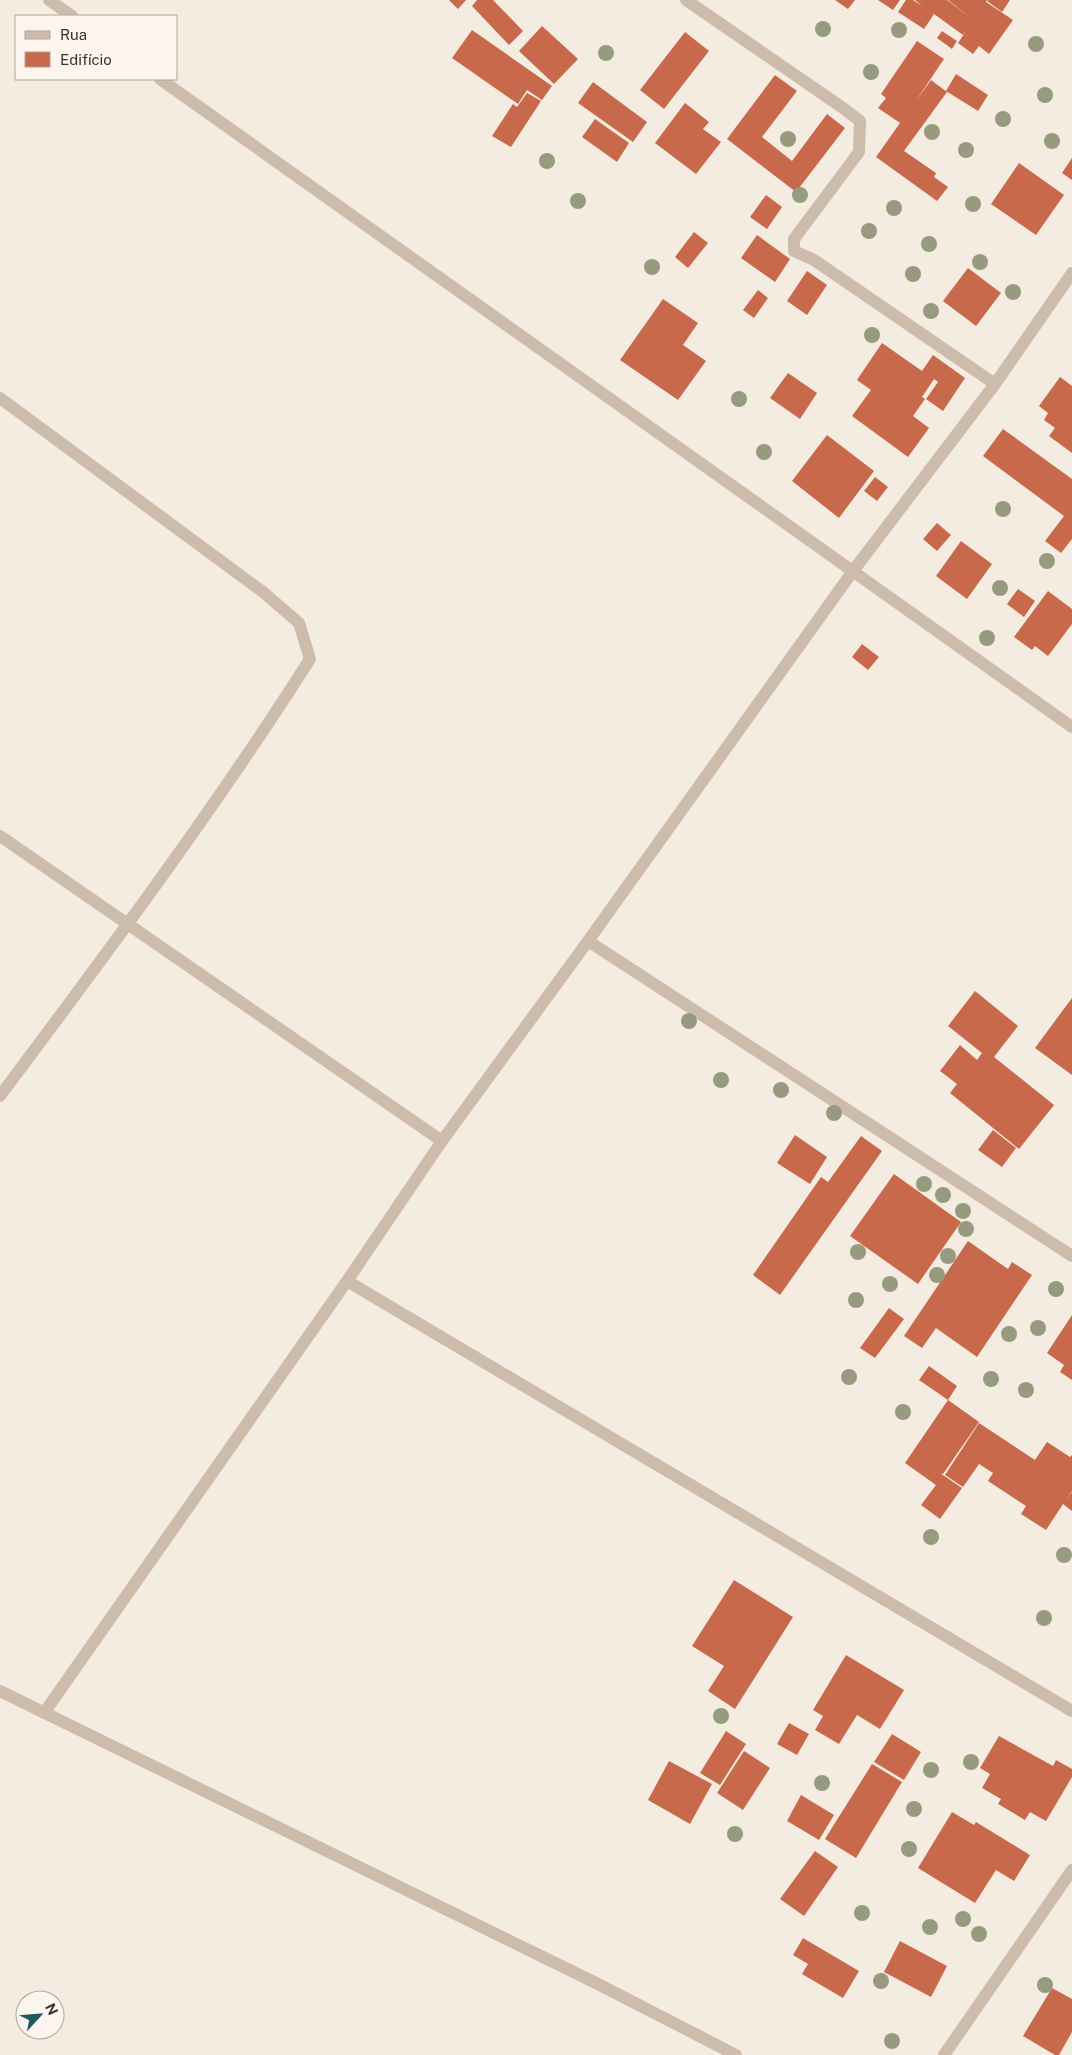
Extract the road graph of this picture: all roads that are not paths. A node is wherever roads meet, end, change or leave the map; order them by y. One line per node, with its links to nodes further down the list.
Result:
1 (49, 0): 3 (street)
2 (686, 0): 6 (street)
3 (71, 15)
4 (161, 80): 8 (street)
5 (1072, 273): 6 (street)
6 (996, 384): 8 (street)
7 (0, 398): 11 (street)
8 (853, 571): 9 (street); 12 (street)
9 (1072, 727)
10 (0, 836): 11 (street)
11 (128, 926): 13 (street); 14 (street)
12 (588, 941): 14 (street); 15 (street)
13 (0, 1096)
14 (442, 1141): 16 (street)
15 (1072, 1256)
16 (347, 1281): 18 (street); 19 (street)
17 (0, 1691): 19 (street)
18 (1072, 1711)
19 (44, 1713): 21 (street)
20 (1072, 1870): 22 (street)
21 (736, 2055)
22 (944, 2055)

